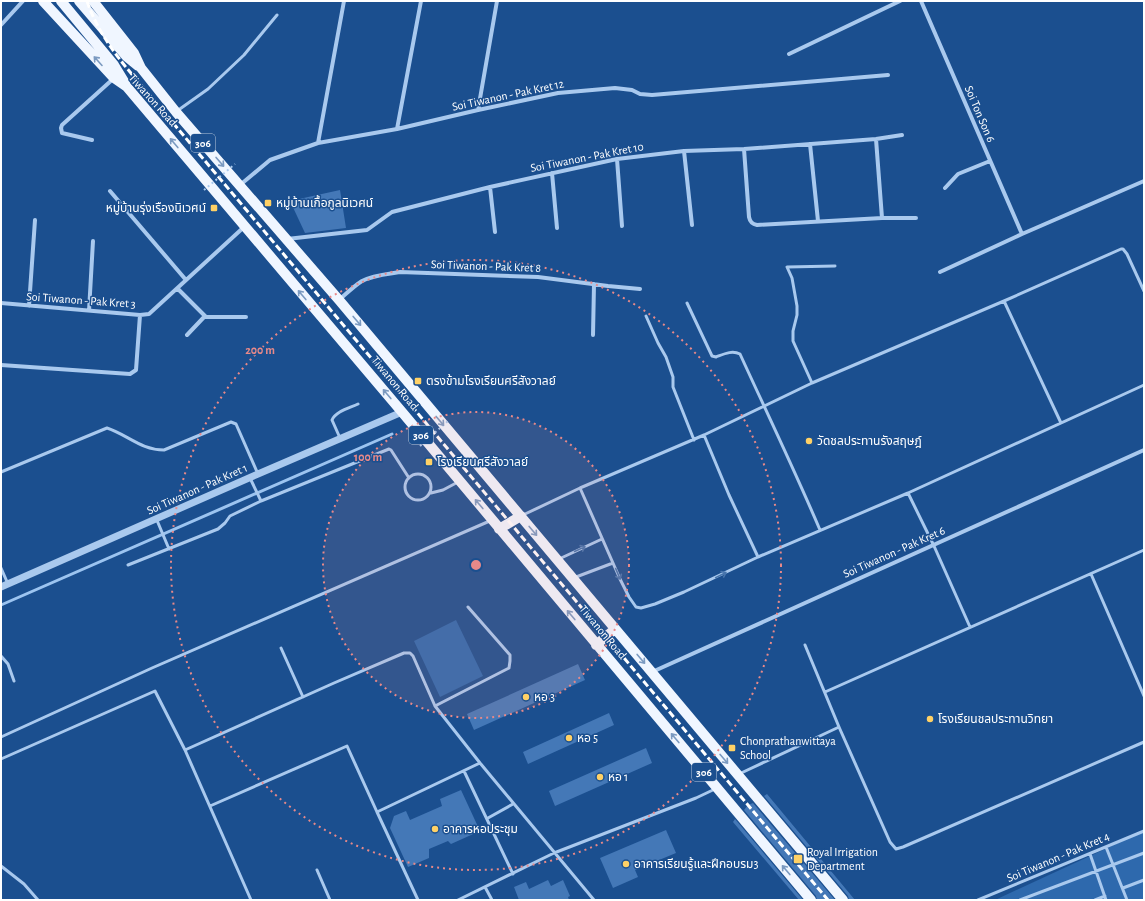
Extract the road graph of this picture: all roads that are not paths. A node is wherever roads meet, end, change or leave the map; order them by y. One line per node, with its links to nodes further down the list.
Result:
1 (23, 1): 12 (street)
2 (43, 1): 16 (main road, Tiwanon Road / 306, one-way to 2)
3 (61, 1): 17 (main road, 306)
4 (79, 1): 14 (main road, 306)
5 (344, 1): 24 (street)
6 (421, 1): 20 (street)
7 (497, 1): 18 (street)
8 (900, 1): 13 (street)
9 (921, 1): 29 (street, Soi Ton Son 6)
10 (98, 3): 14 (main road, Tiwanon Road / 306)
11 (277, 15): 19 (lane)
12 (1, 25)
13 (789, 54)
14 (141, 68): 19 (main road, Tiwanon Road / 306)
15 (888, 75): 18 (street, Soi Tiwanon - Pak Kret 12)
16 (114, 78): 17 (main road, Tiwanon Road / 306); 23 (street)
17 (127, 87): 41 (main road, Tiwanon Road / 306, one-way to 17)
18 (478, 110): 20 (street, Soi Tiwanon - Pak Kret 12)
19 (176, 112): 32 (main road, Tiwanon Road / 306, one-way to 32)
20 (397, 129): 24 (street, Soi Tiwanon - Pak Kret 12)
21 (902, 135): 22 (street, Soi Tiwanon - Pak Kret 10)
22 (876, 139): 25 (street, Soi Tiwanon - Pak Kret 10); 36 (street)
23 (92, 140)
24 (318, 143): 32 (street, Soi Tiwanon - Pak Kret 12)
25 (810, 144): 26 (street, Soi Tiwanon - Pak Kret 10); 39 (street)
26 (744, 149): 27 (street, Soi Tiwanon - Pak Kret 10); 39 (street)
27 (684, 151): 28 (street, Soi Tiwanon - Pak Kret 10); 40 (street)
28 (618, 159): 30 (street, Soi Tiwanon - Pak Kret 10); 42 (street)
29 (990, 161): 34 (street); 45 (street, Soi Ton Son 6)
30 (552, 173): 33 (street, Soi Tiwanon - Pak Kret 10); 43 (street)
31 (1144, 181): 45 (street)
32 (240, 185): 46 (main road, Tiwanon Road / 306)
33 (490, 187): 44 (street); 46 (street, Soi Tiwanon - Pak Kret 10)
34 (945, 188)
35 (110, 191): 50 (street)
36 (882, 218): 37 (street); 39 (street)
37 (916, 218)
38 (35, 220): 59 (street)
39 (818, 221)
40 (692, 225)
41 (245, 226): 50 (street, Soi Tiwanon - Pak Kret 3); 72 (main road, Tiwanon Road / 306, one-way to 41)
42 (622, 226)
43 (557, 228)
44 (495, 232)
45 (1022, 234): 49 (street)
46 (286, 239): 55 (main road, Tiwanon Road / 306)
47 (93, 241): 60 (street)
48 (835, 266): 68 (lane)
49 (940, 272)
50 (186, 280): 52 (street, Soi Tiwanon - Pak Kret 3)
51 (594, 284): 53 (street, Soi Tiwanon - Pak Kret 8); 55 (street, Soi Tiwanon - Pak Kret 8); 66 (street)
52 (178, 289): 61 (street, Soi Tiwanon - Pak Kret 3); 62 (street)
53 (640, 289)
54 (1144, 291): 56 (lane)
55 (339, 300): 87 (main road, Tiwanon Road / 306, one-way to 87)
56 (1004, 301): 68 (lane); 73 (lane)
57 (687, 303): 71 (lane)
58 (1, 304): 59 (street, Soi Tiwanon - Pak Kret 3)
59 (28, 306): 60 (street, Soi Tiwanon - Pak Kret 3)
60 (89, 311): 61 (street, Soi Tiwanon - Pak Kret 3)
61 (140, 315): 67 (street)
62 (205, 316): 64 (street); 65 (street)
63 (646, 316): 76 (lane)
64 (246, 317)
65 (187, 334)
66 (593, 335)
67 (1, 365)
68 (812, 383): 71 (lane)
69 (1144, 385): 73 (lane)
70 (358, 404): 75 (lane)
71 (764, 406): 74 (lane); 91 (lane)
72 (402, 412): 75 (street, Soi Tiwanon - Pak Kret 1); 82 (main road, Tiwanon Road / 306)
73 (1061, 423): 85 (lane)
74 (704, 435): 76 (lane); 96 (lane)
75 (340, 438): 79 (street, Soi Tiwanon - Pak Kret 1)
76 (694, 440): 83 (lane)
77 (1144, 450): 93 (street, Soi Tiwanon - Pak Kret 6)
78 (1, 472): 79 (lane)
79 (258, 474): 80 (street, Soi Tiwanon - Pak Kret 1)
80 (250, 478): 86 (lane); 88 (street, Soi Tiwanon - Pak Kret 1)
81 (409, 478): 84 (lane); 84 (lane); 86 (lane)
82 (460, 481): 84 (lane); 89 (main road, Tiwanon Road / 306, one-way to 82)
83 (580, 488): 87 (lane); 92 (lane)
84 (430, 493)
85 (908, 493): 91 (lane); 93 (lane)
86 (261, 501): 94 (lane)
87 (521, 516): 90 (main road); 97 (main road, Tiwanon Road / 306, one-way to 97)
88 (156, 518): 94 (lane); 103 (street, Soi Tiwanon - Pak Kret 1)
89 (492, 520): 90 (main road, Tiwanon Road / 306); 118 (lane)
90 (499, 529): 107 (main road, Tiwanon Road / 306, one-way to 90)
91 (820, 530): 96 (lane)
92 (602, 539): 97 (lane, one-way to 92); 98 (lane)
93 (934, 546): 105 (lane); 111 (street, Soi Tiwanon - Pak Kret 6)
94 (169, 549): 99 (lane)
95 (1144, 550): 101 (lane)
96 (758, 557): 98 (lane, one-way to 96)
97 (557, 560): 102 (main road, Tiwanon Road / 306)
98 (613, 563): 102 (lane)
99 (128, 565)
100 (1, 568): 103 (lane)
101 (1091, 574): 105 (lane); 114 (lane)
102 (573, 578): 106 (main road, Tiwanon Road / 306)
103 (4, 586)
104 (468, 607): 116 (lane)
105 (970, 627): 113 (lane)
106 (616, 629): 107 (main road); 111 (main road, Tiwanon Road / 306, one-way to 111)
107 (596, 644): 125 (main road, Tiwanon Road / 306, one-way to 107)
108 (805, 645): 113 (lane)
109 (281, 648): 115 (lane)
110 (1, 656): 112 (lane)
111 (652, 672): 124 (main road, Tiwanon Road / 306, one-way to 124)
112 (14, 681)
113 (825, 692): 117 (lane)
114 (1144, 696)
115 (303, 697): 116 (lane); 120 (lane)
116 (435, 706): 122 (lane)
117 (839, 727): 119 (lane); 124 (lane)
118 (1, 737)
119 (1144, 742)
120 (184, 750): 121 (lane); 127 (lane)
121 (1, 759)
122 (480, 763): 123 (lane); 126 (lane)
123 (464, 770): 128 (lane); 129 (lane)
124 (738, 775): 152 (main road, Tiwanon Road / 306)
125 (717, 788): 132 (lane); 151 (main road, Tiwanon Road / 306, one-way to 125)
126 (513, 804): 129 (lane); 132 (lane)
127 (210, 806): 128 (lane); 145 (lane)
128 (377, 812): 147 (lane)
129 (488, 818): 139 (lane)
130 (1144, 831): 131 (lane, Soi Tiwanon - Pak Kret 4)
131 (1106, 847): 134 (lane, Soi Tiwanon - Pak Kret 4); 135 (lane)
132 (554, 853): 139 (lane); 150 (lane)
133 (1144, 853): 135 (lane)
134 (1090, 854): 138 (lane); 153 (lane, Soi Tiwanon - Pak Kret 4)
135 (1114, 865): 138 (lane); 142 (lane)
136 (1, 866): 144 (lane)
137 (317, 870): 146 (lane)
138 (1096, 872): 143 (lane); 154 (lane)
139 (513, 874): 141 (lane)
140 (1144, 880): 142 (lane)
141 (485, 887): 148 (lane); 149 (lane)
142 (1123, 888): 156 (lane)
143 (1106, 898): 155 (lane)
144 (38, 900)
145 (251, 900)
146 (330, 900)
147 (418, 900)
148 (458, 900)
149 (492, 900)
150 (594, 900)
151 (811, 900)
152 (843, 900)
153 (978, 900)
154 (1020, 900)
155 (1095, 900)
156 (1127, 900)

